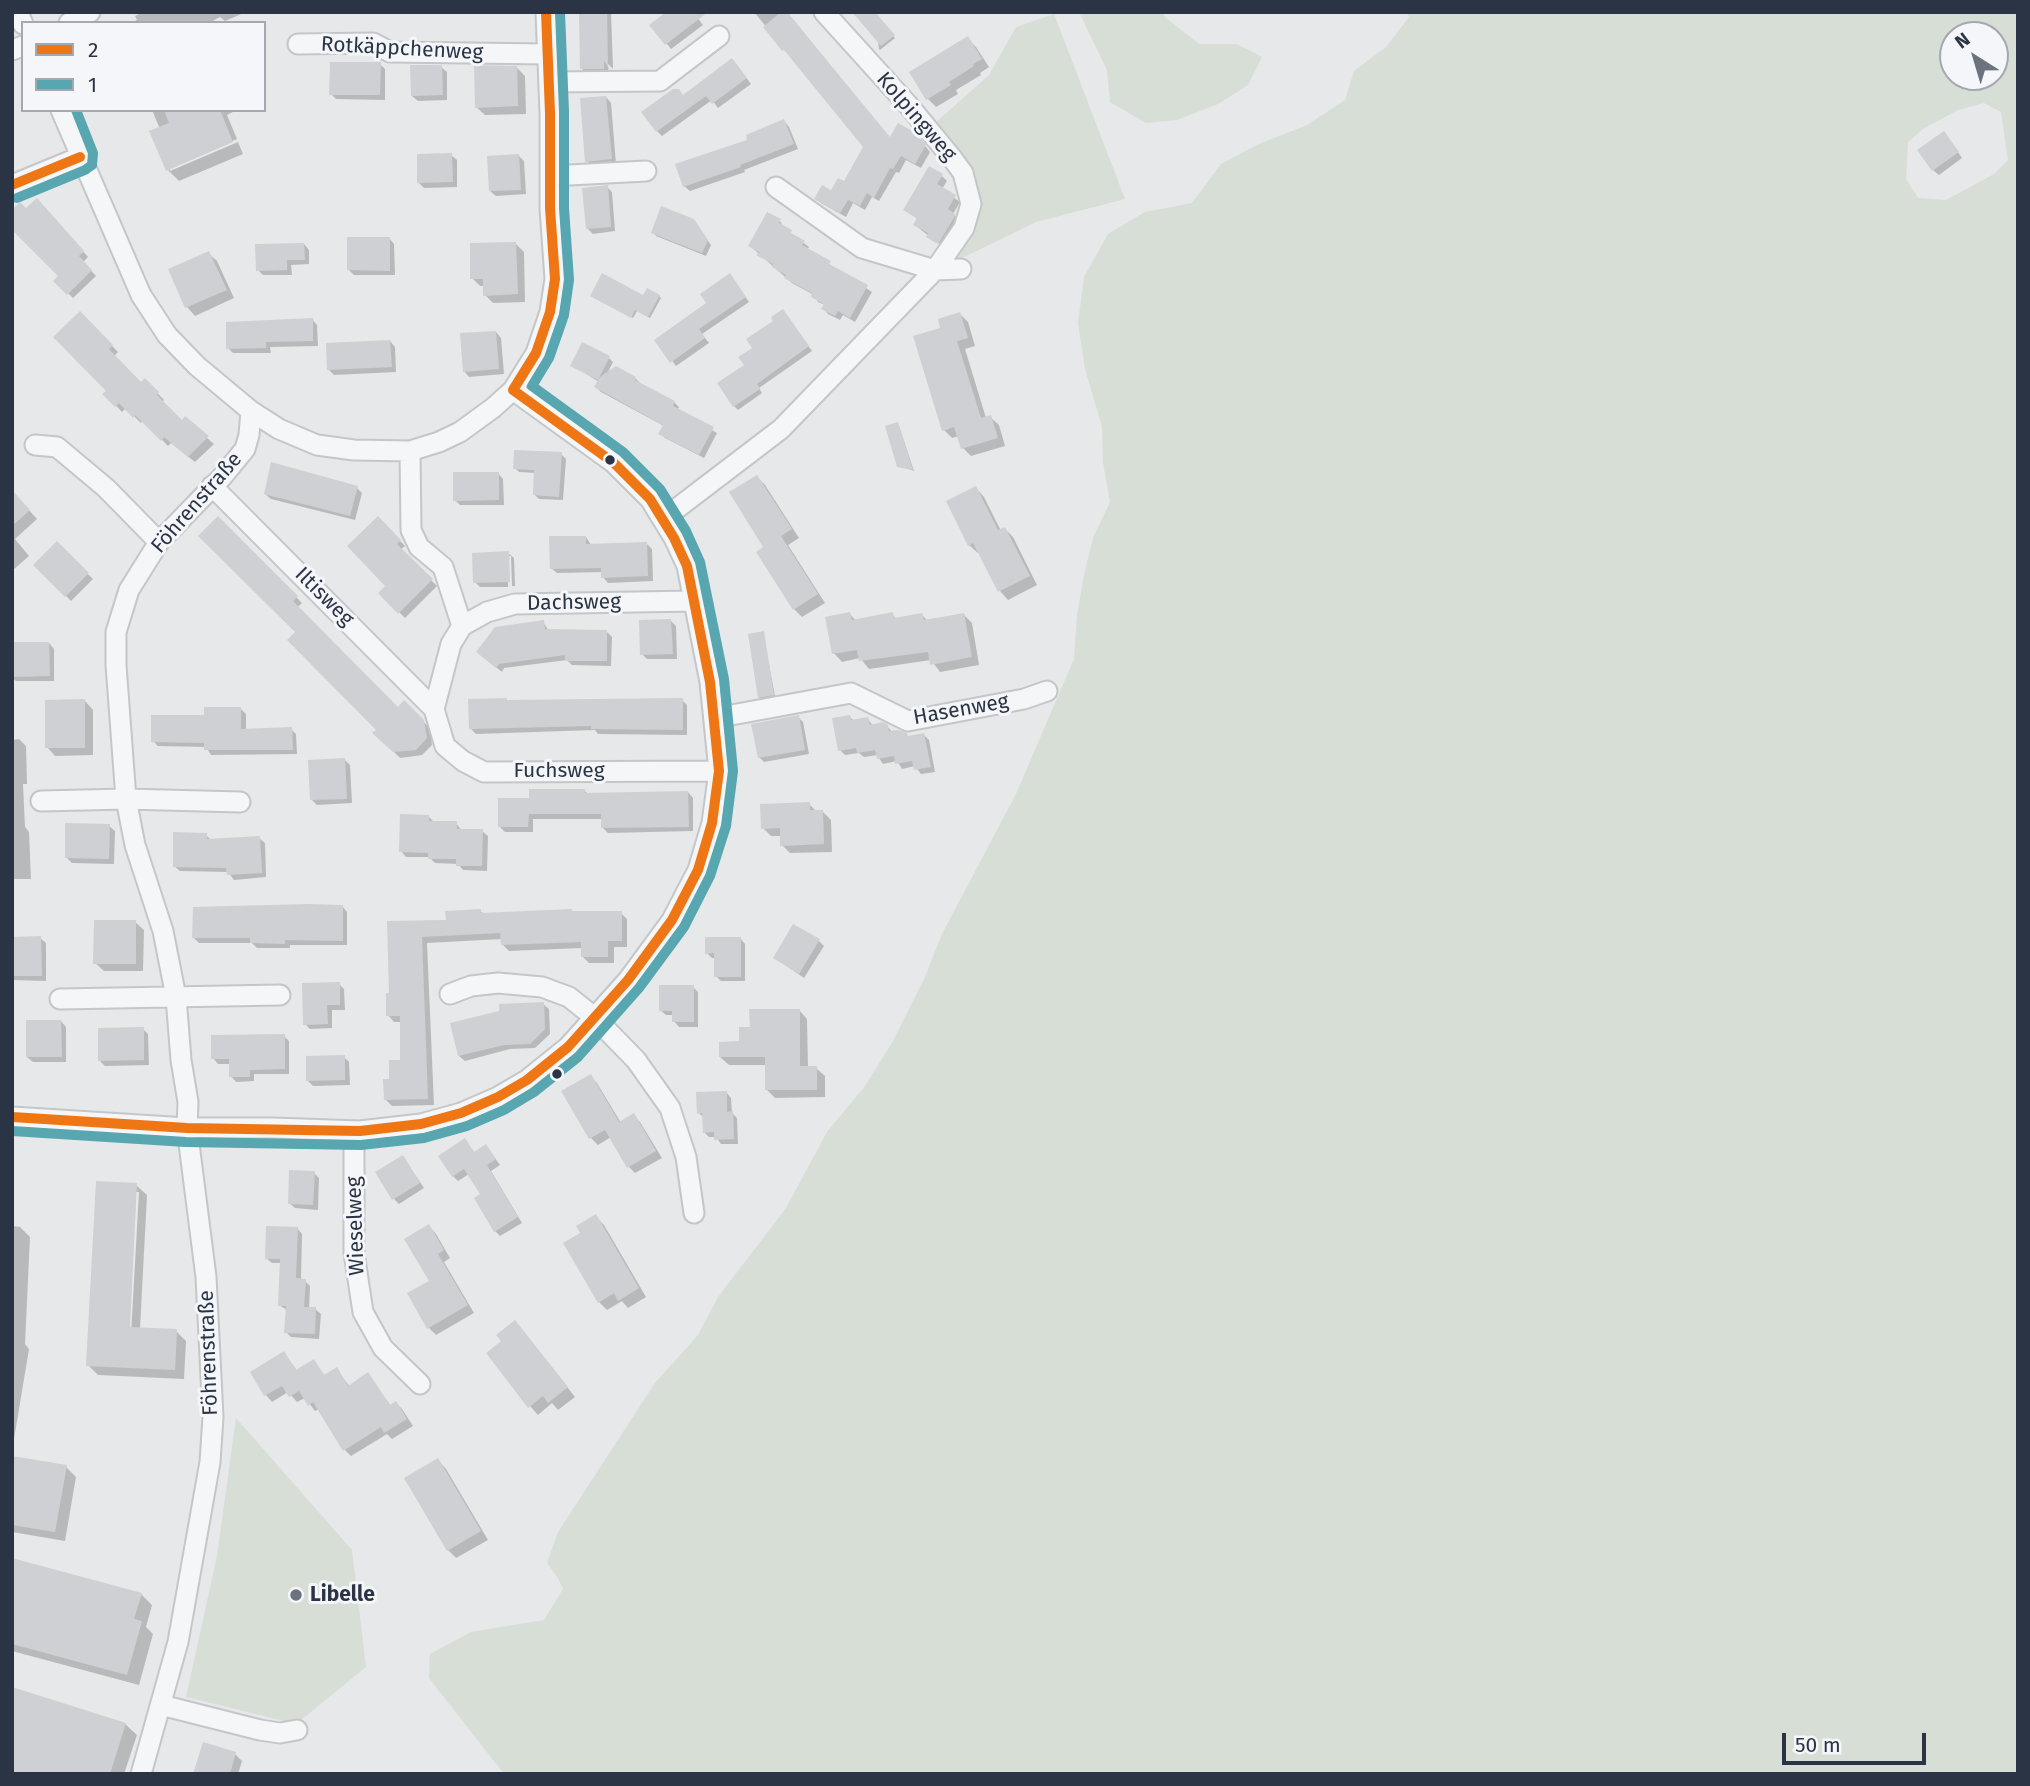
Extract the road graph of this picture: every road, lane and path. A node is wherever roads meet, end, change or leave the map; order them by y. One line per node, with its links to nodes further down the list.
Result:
1 (90, 12): 4 (street)
2 (546, 12): 7 (street)
3 (824, 12): 16 (street, Kolpingweg)
4 (73, 21)
5 (719, 36): 8 (street)
6 (298, 44): 7 (street, Rotkäppchenweg)
7 (547, 54): 8 (street)
8 (549, 82): 12 (street)
9 (62, 112): 10 (street)
10 (80, 157): 13 (street); 18 (street)
11 (646, 171): 12 (street)
12 (550, 176): 17 (street)
13 (12, 185)
14 (776, 187): 16 (street)
15 (961, 269): 16 (street)
16 (935, 270): 22 (street, Kolpingweg)
17 (513, 390): 20 (street); 22 (street)
18 (251, 411): 20 (street); 21 (street, Föhrenstraße)
19 (35, 444): 23 (street)
20 (410, 451): 25 (street)
21 (212, 486): 23 (street, Föhrenstraße); 27 (street, Iltisweg)
22 (663, 519): 24 (street)
23 (159, 542): 30 (street, Föhrenstraße)
24 (695, 601): 25 (street, Dachsweg); 28 (street)
25 (462, 625): 27 (street)
26 (1047, 691): 28 (street, Hasenweg)
27 (434, 709): 29 (street, Fuchsweg)
28 (715, 718): 29 (street)
29 (719, 771): 37 (street)
30 (126, 799): 31 (street); 32 (street); 35 (street, Föhrenstraße)
31 (41, 801)
32 (240, 803)
33 (450, 994): 37 (street)
34 (280, 995): 35 (street)
35 (176, 997): 36 (street); 39 (street, Föhrenstraße)
36 (60, 999)
37 (594, 1017): 40 (street); 41 (street)
38 (12, 1117): 39 (street)
39 (187, 1128): 40 (street); 43 (street, Föhrenstraße)
40 (354, 1131): 42 (street, Wieselweg)
41 (694, 1213)
42 (420, 1384)
43 (161, 1705): 44 (street); 45 (street, Föhrenstraße)
44 (298, 1730)
45 (141, 1774)

